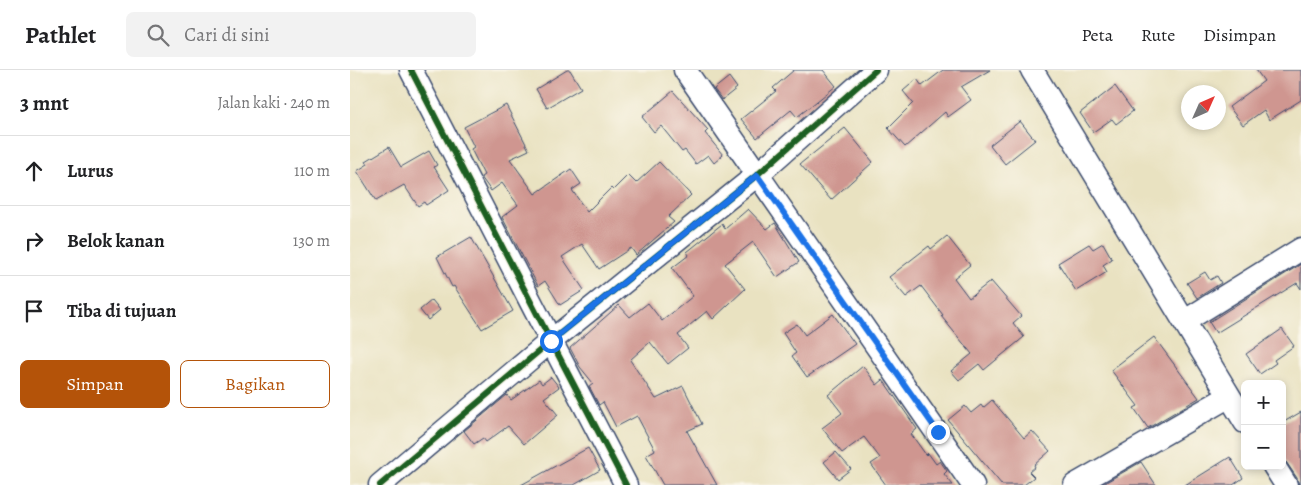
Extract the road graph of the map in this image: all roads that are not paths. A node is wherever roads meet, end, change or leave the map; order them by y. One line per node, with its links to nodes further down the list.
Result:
1 (411, 70): 8 (street)
2 (684, 70): 5 (street)
3 (876, 70): 5 (street)
4 (1032, 70): 7 (street)
5 (757, 175): 8 (street); 14 (street)
6 (1301, 249): 7 (street)
7 (1185, 321): 9 (street)
8 (551, 341): 12 (street); 13 (street)
9 (1228, 397): 10 (street); 15 (street)
10 (1241, 416)
11 (1277, 470): 16 (street)
12 (380, 485)
13 (626, 485)
14 (974, 485)
15 (1075, 485)
16 (1286, 485)

